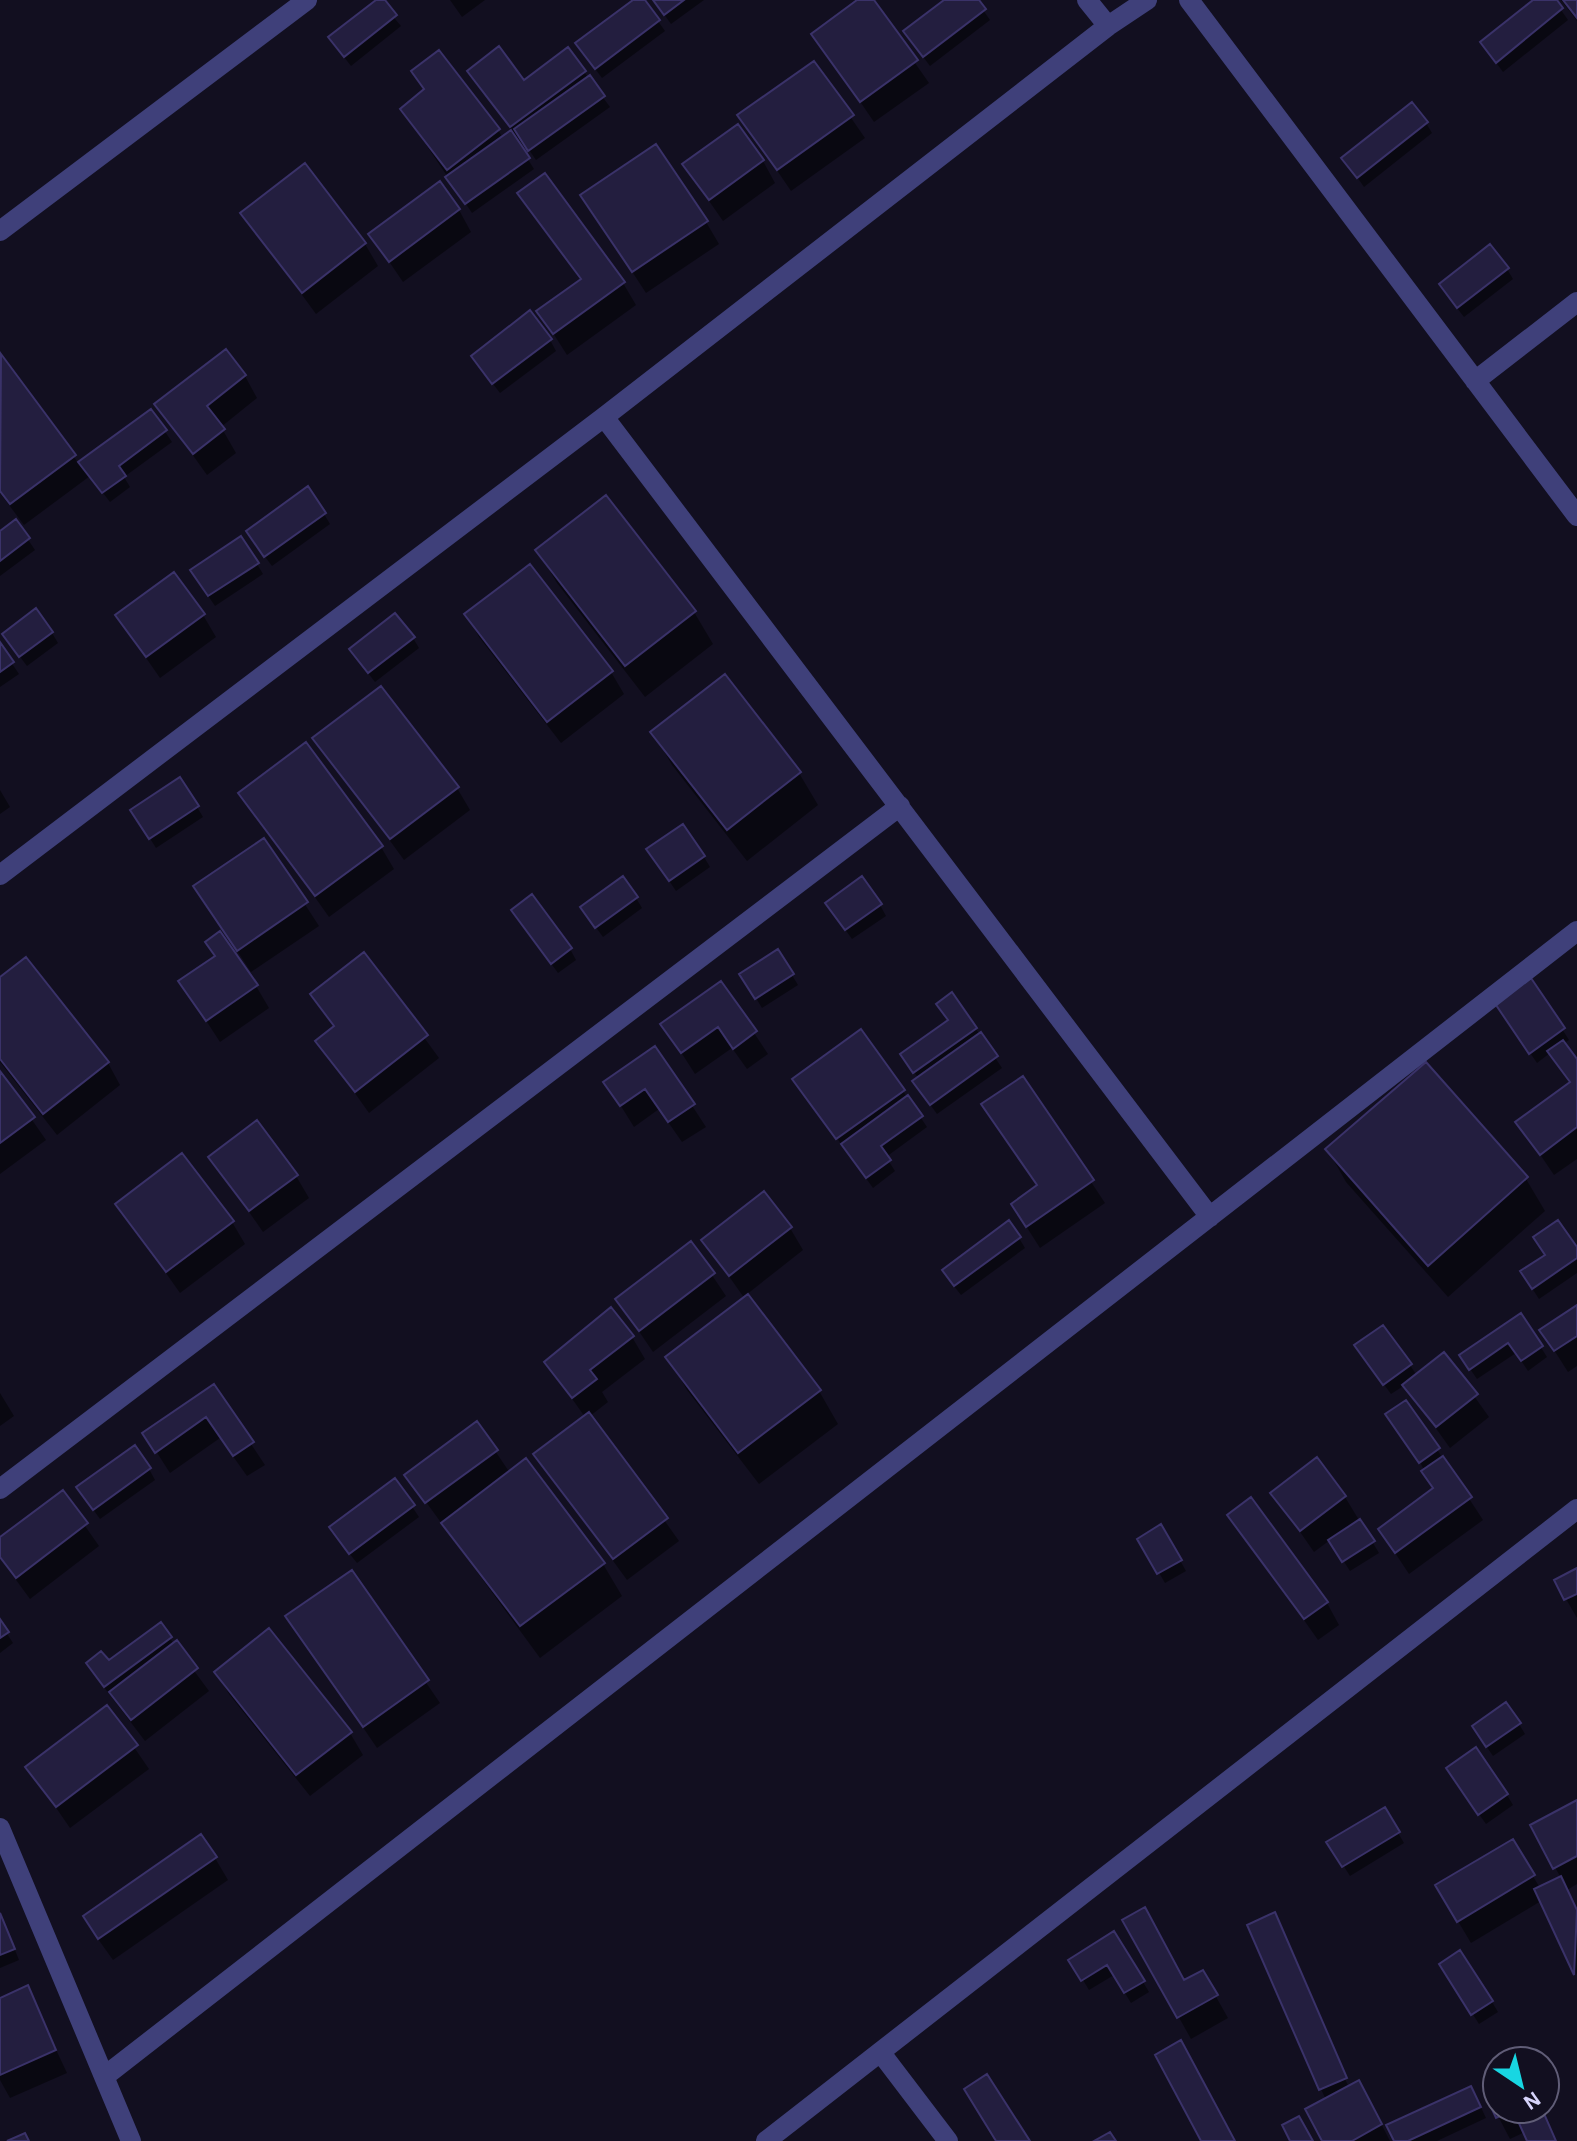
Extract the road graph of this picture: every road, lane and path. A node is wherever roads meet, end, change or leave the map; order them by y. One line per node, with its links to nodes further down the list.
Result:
1 (307, 0): 6 (street)
2 (1087, 0): 5 (street)
3 (1147, 0): 5 (street)
4 (1189, 0): 8 (street)
5 (1108, 26): 9 (street)
6 (0, 231)
7 (1577, 302): 8 (street)
8 (1475, 381): 10 (street)
9 (604, 417): 11 (street); 12 (street)
10 (1577, 516)
11 (900, 806): 14 (street); 15 (street)
12 (0, 875)
13 (1577, 931): 14 (street)
14 (1210, 1217): 19 (street)
15 (0, 1489)
16 (1577, 1509): 18 (street)
17 (0, 1828): 19 (street)
18 (881, 2053): 21 (street); 22 (street)
19 (105, 2076): 20 (street)
20 (131, 2141)
21 (766, 2141)
22 (948, 2141)

